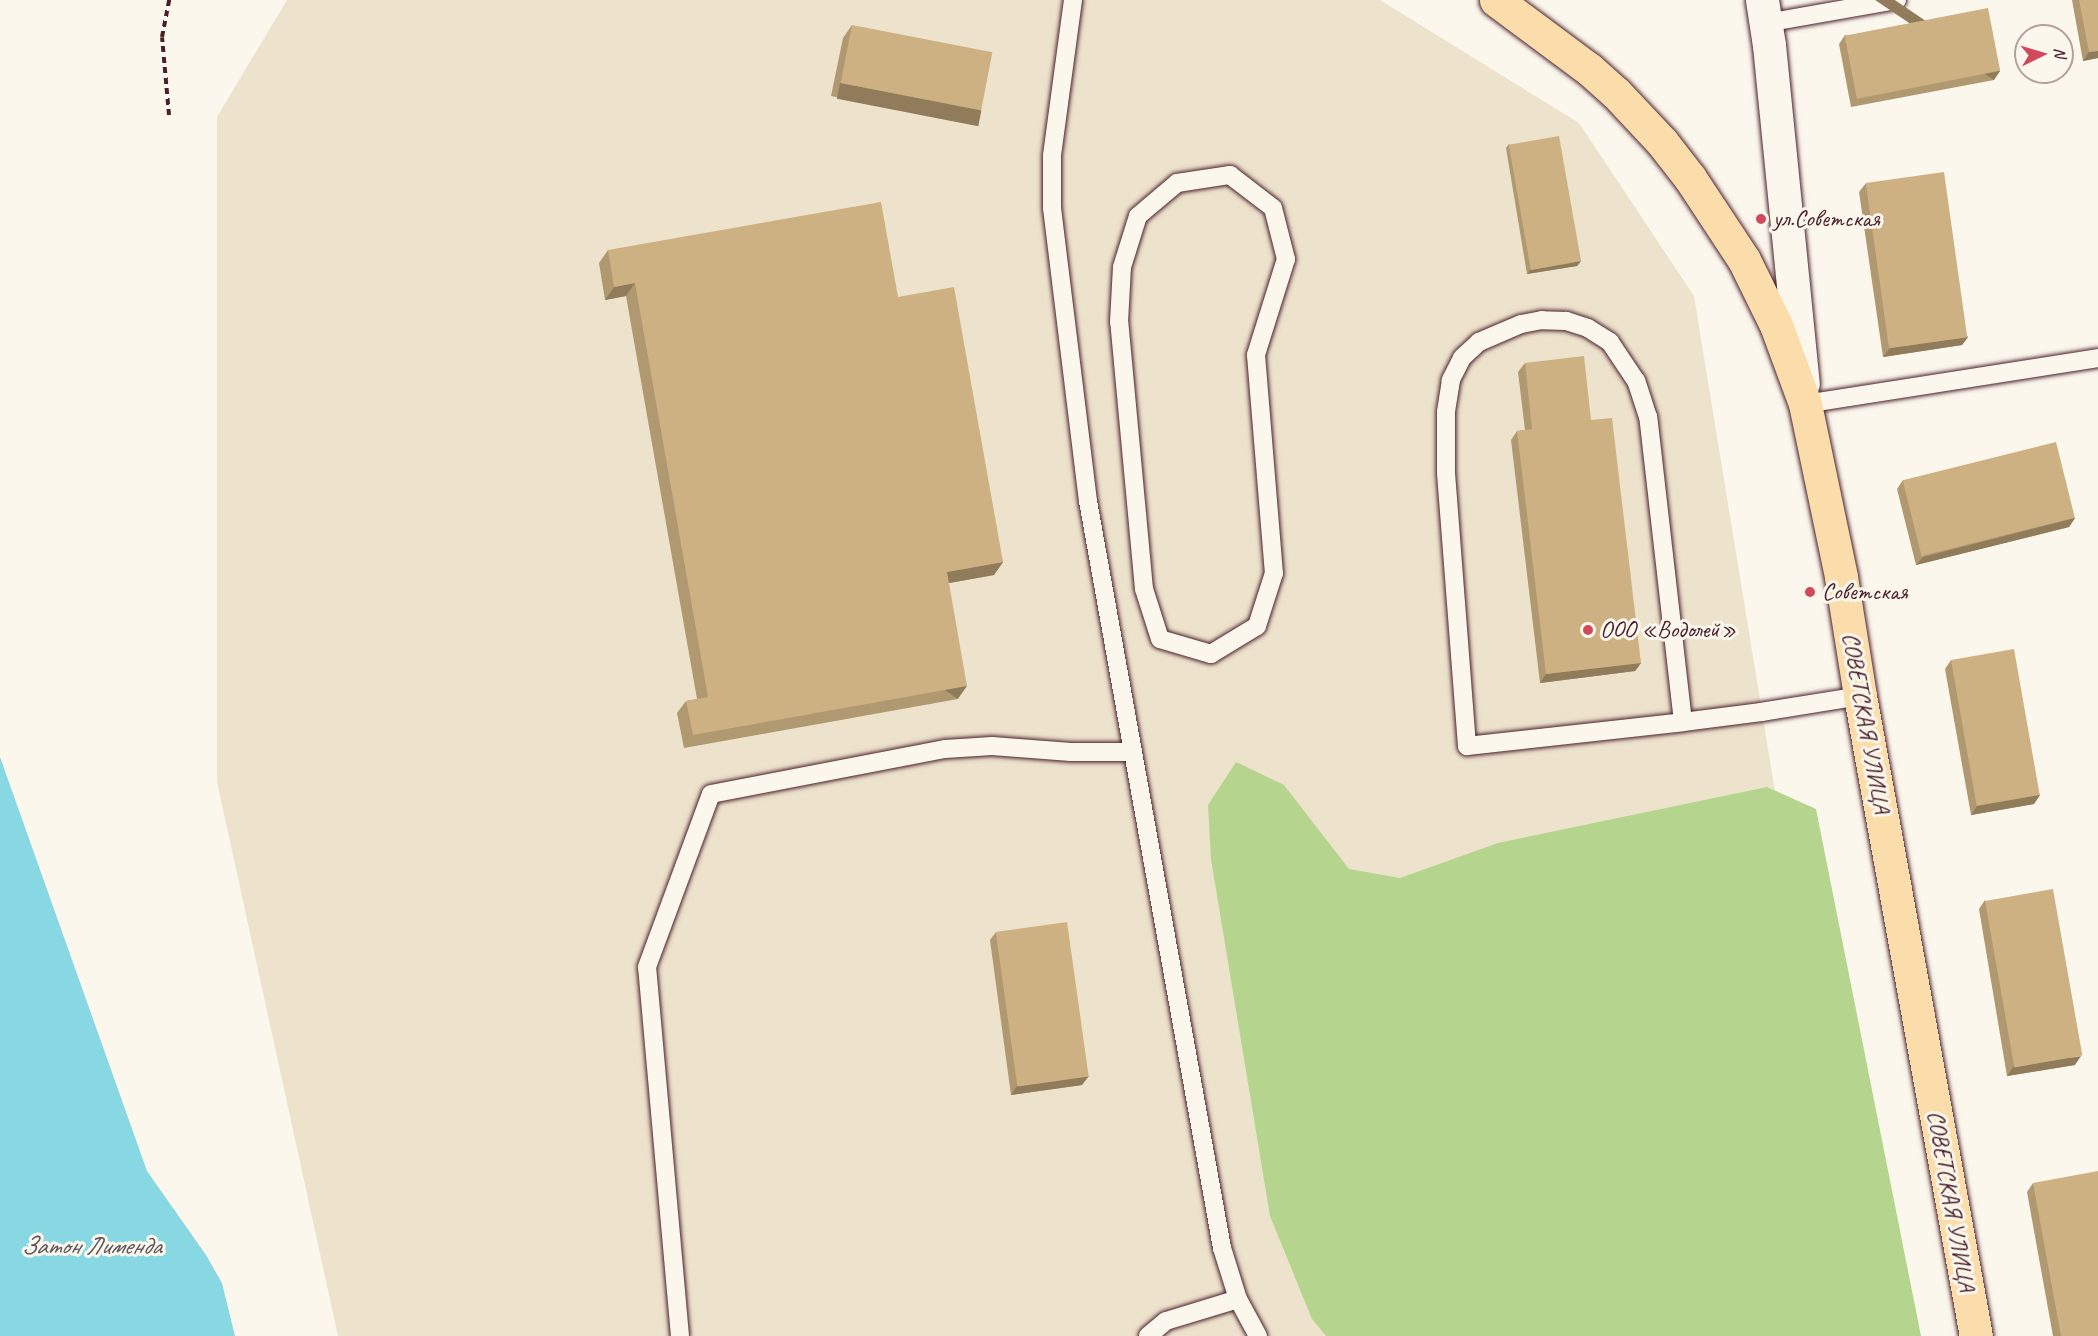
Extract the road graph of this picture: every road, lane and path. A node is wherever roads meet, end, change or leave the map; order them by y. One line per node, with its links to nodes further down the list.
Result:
1 (169, 0): 6 (path)
2 (1073, 0): 12 (lane)
3 (1496, 0): 9 (main road)
4 (1897, 0): 5 (lane)
5 (1764, 12): 9 (street, СОВЕТСКАЯ УЛИЦА)
6 (169, 115)
7 (1286, 259): 7 (lane)
8 (2098, 358): 9 (lane)
9 (1805, 404): 10 (main road, СОВЕТСКАЯ УЛИЦА)
10 (1860, 696): 11 (lane); 17 (main road, СОВЕТСКАЯ УЛИЦА)
11 (1683, 722): 11 (lane)
12 (1132, 752): 13 (lane); 14 (lane)
13 (1238, 1299): 15 (lane); 16 (lane)
14 (680, 1336)
15 (1148, 1336)
16 (1258, 1336)
17 (1976, 1336)

